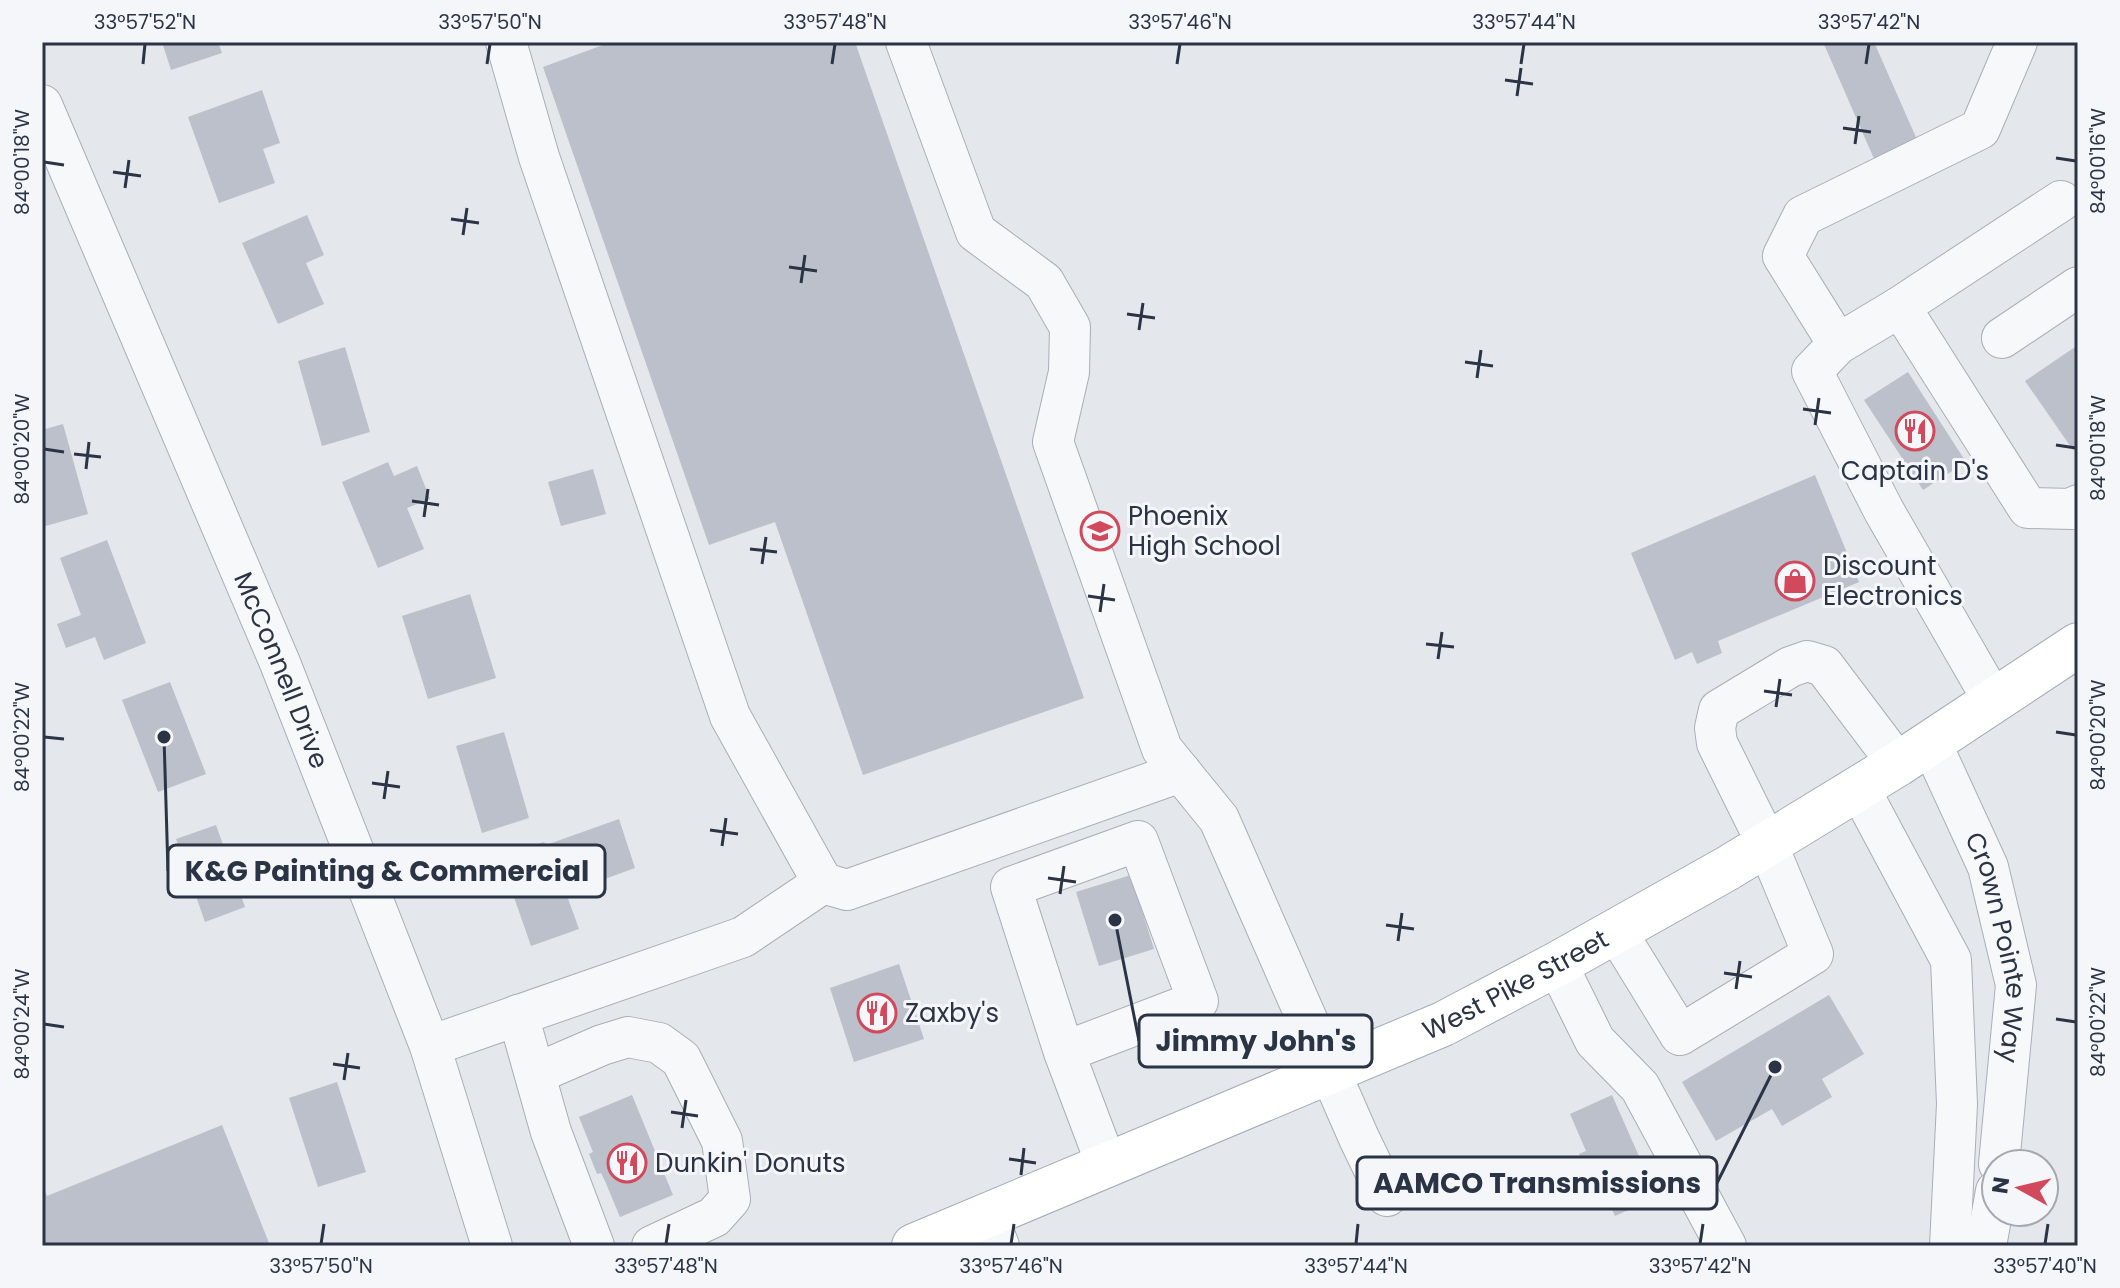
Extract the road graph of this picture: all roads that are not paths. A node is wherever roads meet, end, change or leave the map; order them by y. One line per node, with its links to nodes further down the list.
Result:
1 (506, 42): 17 (street)
2 (906, 42): 14 (street)
3 (2017, 42): 9 (street)
4 (42, 105): 21 (street, McConnell Drive)
5 (2061, 201): 7 (street)
6 (2078, 287): 8 (street)
7 (1898, 308): 9 (street); 10 (street)
8 (2002, 338)
9 (1838, 344): 12 (street)
10 (2076, 511)
11 (2078, 645): 12 (main road, West Pike Street)
12 (1994, 702): 13 (main road, West Pike Street)
13 (1915, 753): 15 (main road, West Pike Street); 16 (street, Crown Pointe Way); 25 (street, Crown Pointe Way)
14 (1181, 772): 17 (street); 23 (street)
15 (1859, 788): 16 (main road, West Pike Street); 34 (street, Crown Pointe Way)
16 (1767, 844): 18 (main road, West Pike Street); 18 (street)
17 (823, 883): 20 (street)
18 (1616, 931): 19 (main road, West Pike Street)
19 (1557, 964): 23 (main road, West Pike Street); 33 (street)
20 (518, 1015): 21 (street); 24 (street)
21 (430, 1046): 30 (street, McConnell Drive)
22 (1064, 1052): 22 (street); 26 (street)
23 (1331, 1072): 26 (main road, West Pike Street); 27 (street)
24 (535, 1074): 29 (street); 31 (street)
25 (2001, 1148)
26 (1107, 1166): 28 (main road, West Pike Street)
27 (1387, 1196)
28 (993, 1231): 32 (main road, West Pike Street)
29 (669, 1242)
30 (492, 1246)
31 (594, 1246)
32 (914, 1246)
33 (1726, 1246)
34 (1950, 1246)

